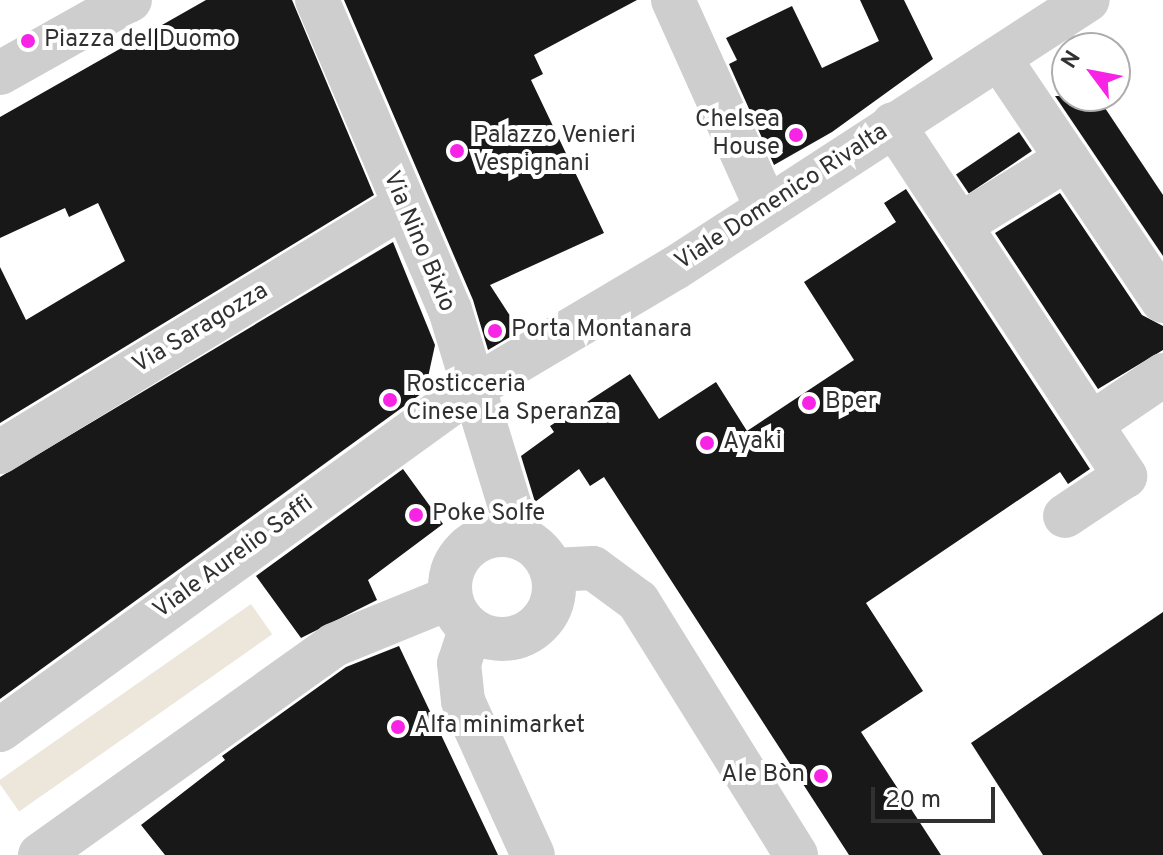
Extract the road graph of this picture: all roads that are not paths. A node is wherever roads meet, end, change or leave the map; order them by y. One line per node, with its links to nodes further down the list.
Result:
1 (130, 0): 6 (street)
2 (317, 0): 10 (street, Via Nino Bixio)
3 (673, 0): 9 (street)
4 (1088, 0): 5 (street, Viale Domenico Rivalta)
5 (999, 58): 7 (street, Viale Domenico Rivalta); 8 (street)
6 (0, 73)
7 (893, 124): 9 (street, Viale Domenico Rivalta); 11 (street)
8 (1067, 159): 11 (street); 12 (street)
9 (765, 205): 14 (street, Viale Domenico Rivalta)
10 (402, 207): 14 (street, Via Nino Bixio); 16 (street, Via Saragozza)
11 (960, 225): 15 (street)
12 (1163, 301)
13 (1163, 375): 15 (street)
14 (471, 389): 18 (street, Via Nino Bixio); 21 (street, Viale Aurelio Saffi)
15 (1091, 424): 17 (street)
16 (0, 452)
17 (1065, 516)
18 (519, 536): 19 (street); 20 (street)
19 (553, 570): 20 (street); 24 (street)
20 (460, 614): 22 (street); 23 (street)
21 (0, 730)
22 (40, 855)
23 (533, 855)
24 (796, 855)

